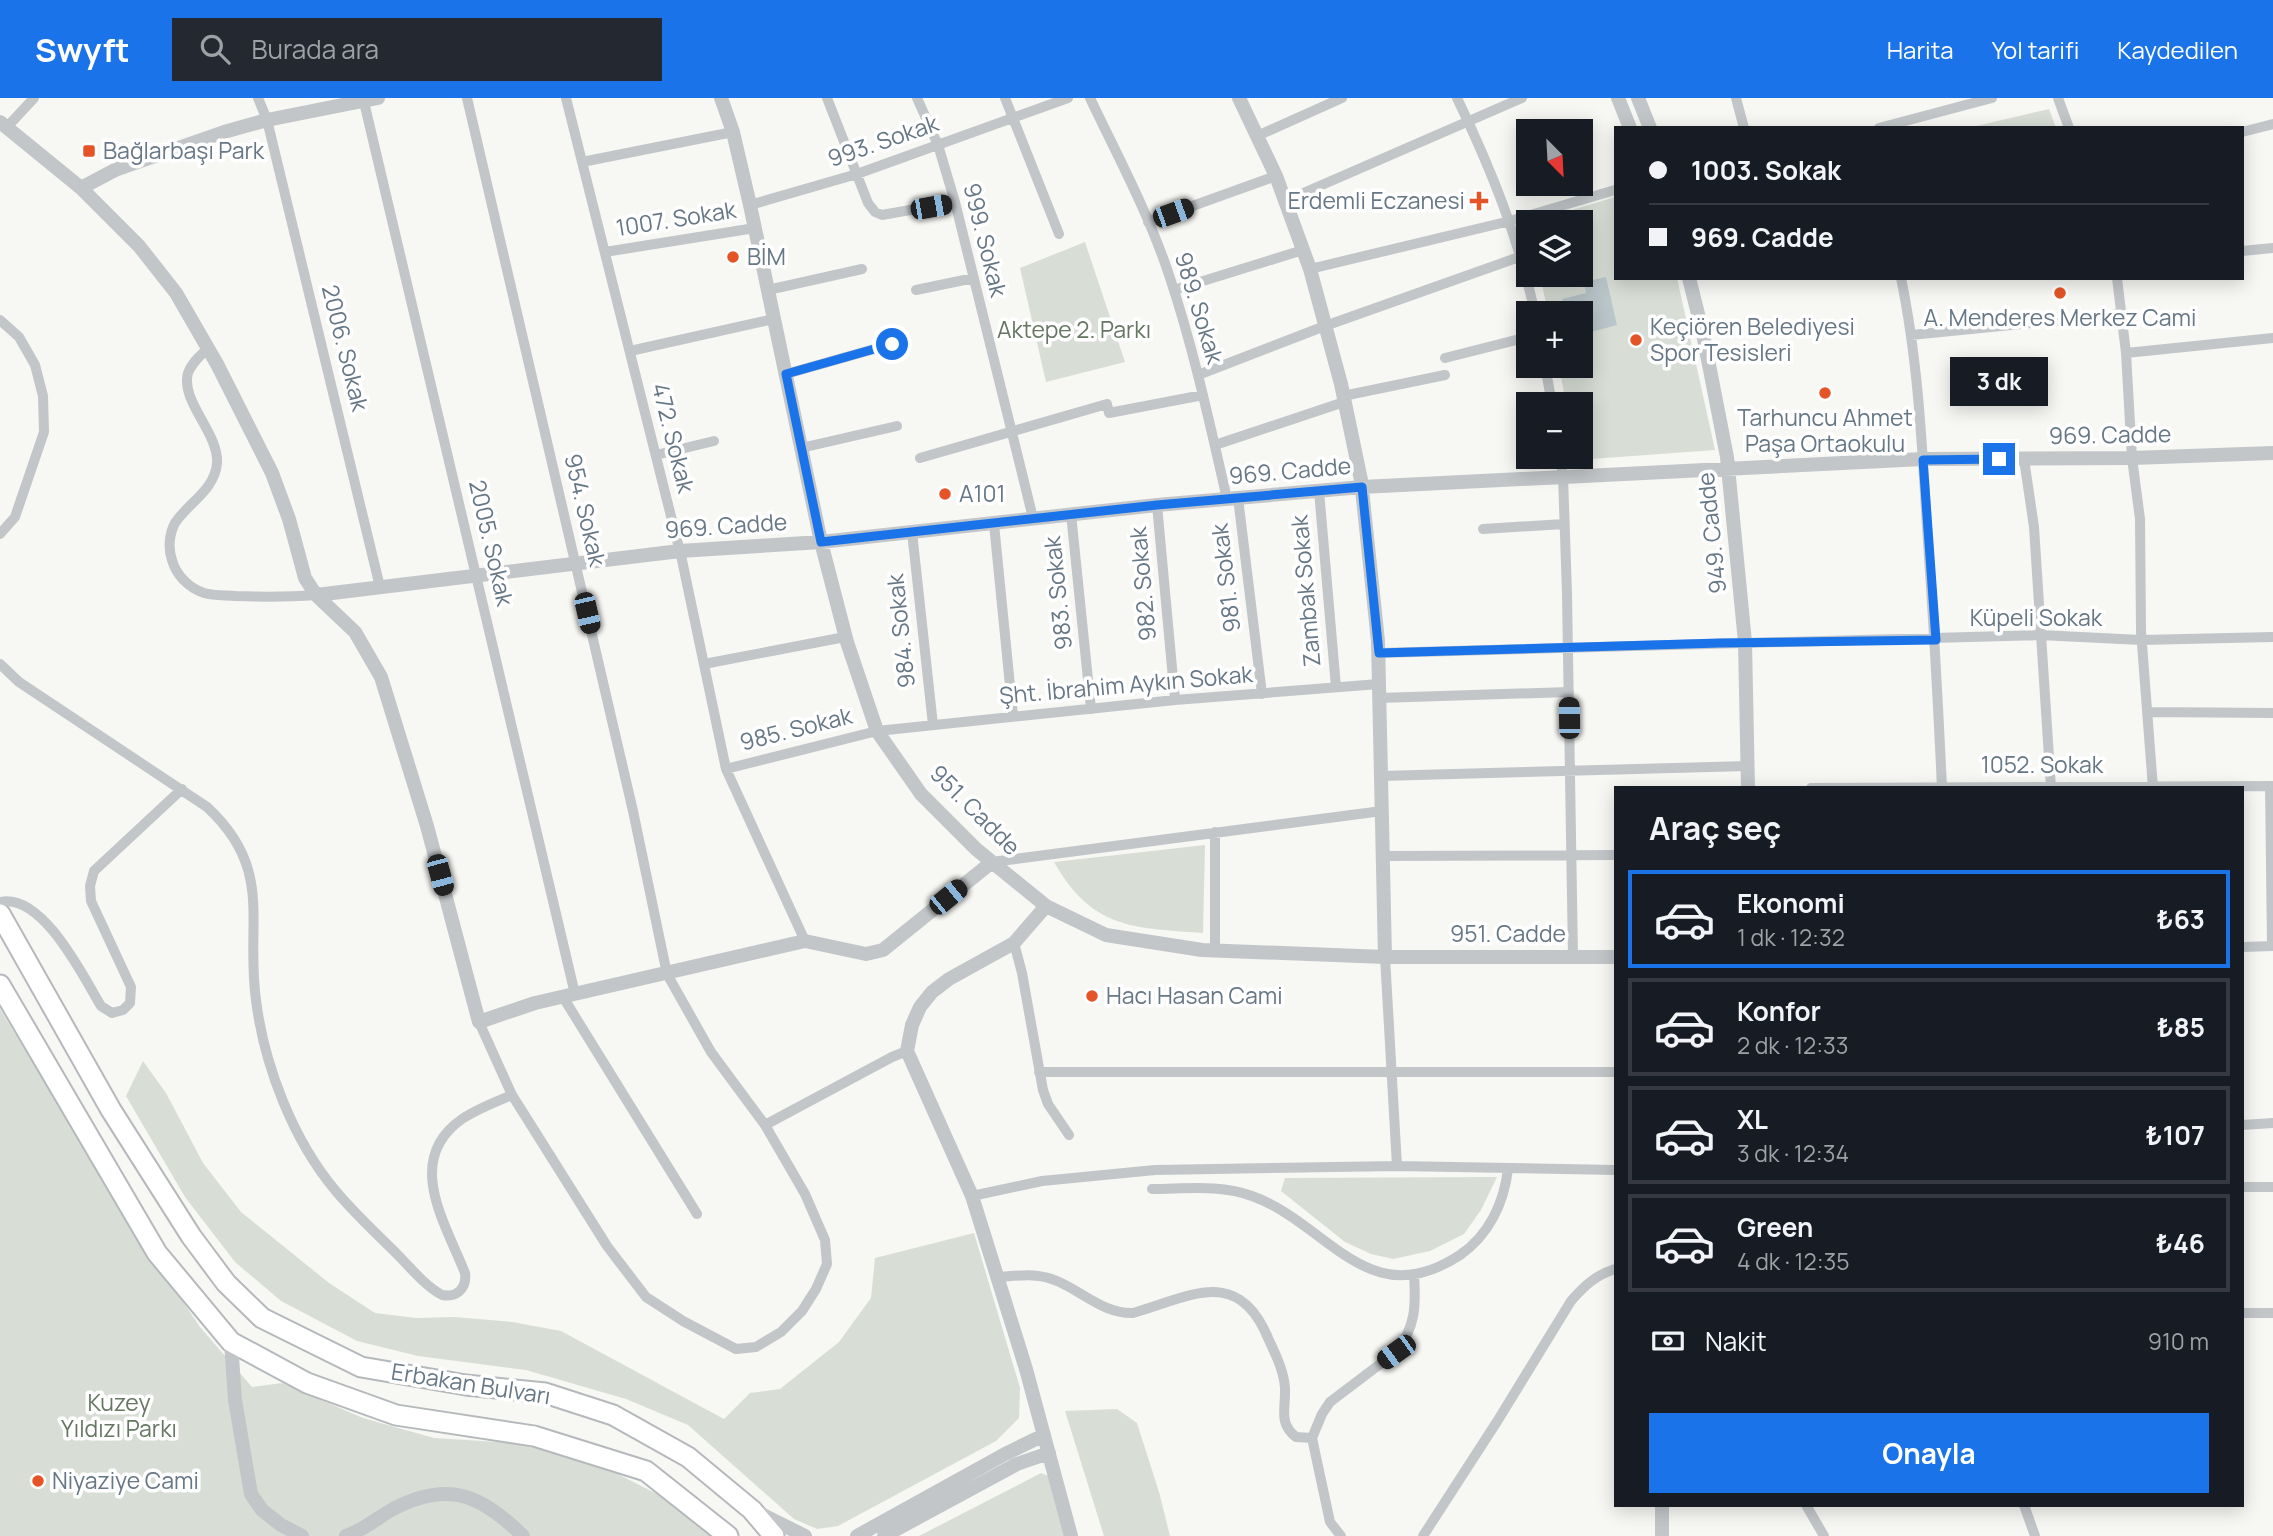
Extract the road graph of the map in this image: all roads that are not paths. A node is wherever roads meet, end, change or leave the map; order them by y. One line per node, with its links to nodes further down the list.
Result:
1 (34, 98): 25 (street)
2 (258, 98): 24 (street, 2006. Sokak)
3 (467, 98): 108 (street, 954. Sokak)
4 (566, 98): 36 (street, 472. Sokak)
5 (720, 98): 33 (street, 951. Cadde)
6 (827, 98): 37 (street)
7 (917, 98): 35 (street, 999. Sokak)
8 (1005, 98): 22 (street)
9 (1068, 98): 22 (street, 993. Sokak)
10 (1090, 98): 46 (street, 989. Sokak)
11 (1239, 98): 34 (street)
12 (1342, 98): 34 (street)
13 (1457, 98): 23 (street)
14 (1506, 98): 23 (street)
15 (1522, 98): 23 (street)
16 (1618, 98): 27 (street)
17 (1638, 98): 28 (street)
18 (1736, 98): 29 (street)
19 (1992, 98): 30 (street)
20 (2058, 98): 31 (street)
21 (371, 100): 24 (street); 109 (street, 2005. Sokak)
22 (1013, 118): 35 (street, 993. Sokak); 48 (street)
23 (1467, 119): 42 (street); 45 (street)
24 (267, 120): 40 (street); 110 (street, 2006. Sokak)
25 (4, 124): 40 (street)
26 (2273, 124): 32 (street)
27 (1629, 126)
28 (1649, 126)
29 (1743, 126)
30 (1887, 126)
31 (2068, 126)
32 (2244, 131)
33 (733, 132): 36 (street); 44 (street, 951. Cadde)
34 (1257, 136): 38 (street)
35 (938, 145): 37 (street, 993. Sokak); 43 (street, 999. Sokak)
36 (582, 162): 53 (street, 472. Sokak)
37 (857, 174): 43 (street); 44 (street, 993. Sokak)
38 (1276, 176): 42 (street); 46 (street)
39 (1614, 182): 45 (street)
40 (81, 188): 72 (street)
41 (1614, 190): 45 (street)
42 (1285, 201): 51 (street)
43 (955, 202): 57 (street, 999. Sokak)
44 (750, 205): 47 (street, 951. Cadde)
45 (1508, 218): 49 (street); 56 (street)
46 (1148, 222): 63 (street, 989. Sokak)
47 (755, 228): 53 (street, 1007. Sokak); 61 (street, 951. Cadde)
48 (1059, 234)
49 (1516, 240)
50 (2273, 247): 52 (street)
51 (1303, 250): 56 (street); 63 (street)
52 (2244, 251)
53 (605, 252): 73 (street, 472. Sokak)
54 (1516, 258): 67 (street)
55 (862, 269): 61 (street)
56 (1310, 269): 67 (street)
57 (974, 278): 62 (street); 82 (street, 999. Sokak)
58 (1690, 280): 92 (street, 949. Cadde)
59 (1901, 280): 68 (street)
60 (2117, 280): 64 (street)
61 (768, 290): 65 (street, 951. Cadde)
62 (916, 290)
63 (1174, 290): 77 (street, 989. Sokak)
64 (2121, 314): 68 (street); 74 (street)
65 (774, 319): 73 (street); 76 (street, 951. Cadde)
66 (0, 320): 105 (street)
67 (1325, 326): 77 (street); 80 (street)
68 (1912, 335): 91 (street)
69 (2273, 338): 74 (street)
70 (1516, 340): 75 (street)
71 (892, 344): 76 (street)
72 (208, 348): 111 (street); 111 (street)
73 (630, 351): 87 (street, 472. Sokak)
74 (2126, 353): 89 (street)
75 (1445, 358)
76 (786, 374): 85 (street, 951. Cadde)
77 (1198, 375): 79 (street, 989. Sokak)
78 (1445, 375): 80 (street)
79 (1203, 395): 82 (street); 84 (street, 989. Sokak)
80 (1344, 399): 84 (street); 95 (street)
81 (897, 426): 85 (street)
82 (1012, 431): 88 (street); 100 (street, 999. Sokak)
83 (714, 441): 87 (street)
84 (1215, 445): 97 (street, 989. Sokak)
85 (801, 448): 106 (street, 951. Cadde)
86 (2273, 453): 89 (street, 969. Cadde)
87 (656, 455): 107 (street, 472. Sokak)
88 (920, 458)
89 (2132, 458): 90 (street, 969. Cadde); 116 (street)
90 (2024, 459): 91 (street, 969. Cadde); 112 (street)
91 (1923, 460): 92 (street, 969. Cadde); 115 (street)
92 (1728, 467): 94 (street, 969. Cadde); 117 (street, 949. Cadde)
93 (1562, 469): 94 (street)
94 (1563, 476): 95 (street, 969. Cadde); 102 (street)
95 (1362, 487): 96 (street, 969. Cadde); 119 (street)
96 (1319, 491): 97 (street, 969. Cadde); 122 (street, Zambak Sokak)
97 (1233, 499): 98 (street, 969. Cadde); 125 (street, 981. Sokak)
98 (1157, 505): 99 (street, 969. Cadde); 126 (street, 982. Sokak)
99 (1071, 514): 100 (street, 969. Cadde); 127 (street, 983. Sokak)
100 (1032, 518): 101 (street, 969. Cadde)
101 (994, 524): 104 (street, 969. Cadde); 130 (street)
102 (1564, 524): 103 (street); 118 (street)
103 (1483, 529)
104 (912, 532): 106 (street, 969. Cadde); 131 (street, 984. Sokak)
105 (0, 534)
106 (821, 542): 107 (street, 969. Cadde); 113 (street, 951. Cadde)
107 (680, 551): 108 (street, 969. Cadde); 121 (street, 472. Sokak)
108 (576, 564): 109 (street, 969. Cadde); 161 (street, 954. Sokak)
109 (477, 576): 110 (street, 969. Cadde); 163 (street, 2005. Sokak)
110 (380, 587): 111 (street, 969. Cadde)
111 (316, 595): 164 (street)
112 (2040, 635): 115 (street, Küpeli Sokak); 116 (street, Küpeli Sokak); 139 (street)
113 (845, 637): 121 (street); 132 (street, 951. Cadde)
114 (2273, 637): 116 (street, Küpeli Sokak)
115 (1936, 640): 117 (street, Küpeli Sokak); 138 (street)
116 (2141, 640): 128 (street)
117 (1745, 642): 118 (street, Küpeli Sokak); 133 (street, 949. Cadde)
118 (1568, 646): 119 (street, Küpeli Sokak); 124 (street)
119 (1379, 653): 123 (street)
120 (0, 664): 143 (street)
121 (704, 664): 134 (street, 472. Sokak)
122 (1336, 687): 123 (street, Şht. İbrahim Aykın Sokak); 125 (street, Şht. İbrahim Aykın Sokak)
123 (1379, 691): 124 (street, Şht. İbrahim Aykın Sokak); 136 (street)
124 (1569, 692): 135 (street)
125 (1262, 694): 126 (street, Şht. İbrahim Aykın Sokak)
126 (1175, 700): 127 (street, Şht. İbrahim Aykın Sokak)
127 (1091, 709): 130 (street, Şht. İbrahim Aykın Sokak)
128 (2147, 712): 129 (street); 140 (street)
129 (2273, 713)
130 (1013, 716): 131 (street, Şht. İbrahim Aykın Sokak)
131 (933, 725): 132 (street, Şht. İbrahim Aykın Sokak)
132 (877, 731): 134 (street, 985. Sokak); 149 (street, 951. Cadde)
133 (1748, 766): 135 (street); 137 (street, 949. Cadde)
134 (726, 769): 153 (street, 472. Sokak)
135 (1570, 771): 136 (street); 148 (street)
136 (1381, 776): 144 (street)
137 (1748, 786)
138 (1942, 786)
139 (2051, 786)
140 (2153, 786)
141 (2244, 786): 142 (street, 1052. Sokak)
142 (2272, 786): 155 (street)
143 (182, 789): 150 (street); 169 (street)
144 (1382, 811): 145 (street); 147 (street)
145 (1215, 832): 149 (street); 157 (street)
146 (1614, 855): 148 (street)
147 (1382, 856): 148 (street); 158 (street)
148 (1572, 856): 159 (street)
149 (992, 862): 151 (street, 951. Cadde); 153 (street)
150 (0, 902)
151 (1046, 906): 154 (street); 157 (street, 951. Cadde)
152 (0, 914): 194 (highway, Erbakan Bulvarı)
153 (805, 941): 161 (street)
154 (1014, 943): 165 (street); 166 (street)
155 (2272, 946): 156 (street)
156 (2244, 947)
157 (1215, 950): 158 (street, 951. Cadde)
158 (1385, 957): 159 (street, 951. Cadde); 168 (street)
159 (1573, 957): 160 (street, 951. Cadde)
160 (1614, 957)
161 (667, 974): 163 (street); 171 (street, 954. Sokak)
162 (0, 985): 187 (highway)
163 (569, 995): 164 (street); 181 (street, 2005. Sokak)
164 (479, 1022): 169 (street, 954. Sokak)
165 (907, 1051): 171 (street); 180 (street)
166 (1039, 1072): 168 (street); 173 (street)
167 (1614, 1072): 168 (street)
168 (1390, 1073): 174 (street)
169 (512, 1095): 171 (street, 954. Sokak)
170 (2273, 1123): 172 (street)
171 (765, 1125)
172 (2244, 1125)
173 (1069, 1135)
174 (1397, 1166): 175 (street); 180 (street)
175 (1508, 1170): 176 (street); 183 (street)
176 (1614, 1170)
177 (2244, 1187): 178 (street)
178 (2273, 1187)
179 (1152, 1189): 183 (street)
180 (972, 1196): 184 (street)
181 (697, 1214)
182 (1614, 1269): 205 (street)
183 (1414, 1274): 189 (street)
184 (997, 1277): 188 (street); 189 (street)
185 (2244, 1312): 186 (street)
186 (2273, 1312)
187 (231, 1342): 195 (street); 198 (highway, Erbakan Bulvarı)
188 (1044, 1435): 190 (street); 201 (street)
189 (1312, 1438): 204 (street)
190 (1049, 1453): 202 (street); 203 (street)
191 (1662, 1507): 206 (street)
192 (1807, 1507): 207 (street)
193 (2025, 1507): 208 (street)
194 (752, 1510): 199 (highway, Erbakan Bulvarı); 200 (street)
195 (302, 1536)
196 (346, 1536): 197 (street)
197 (523, 1536)
198 (729, 1536)
199 (774, 1536)
200 (804, 1536)
201 (857, 1536)
202 (884, 1536)
203 (1071, 1536)
204 (1341, 1536)
205 (1423, 1536)
206 (1662, 1536)
207 (1824, 1536)
208 (2035, 1536)

